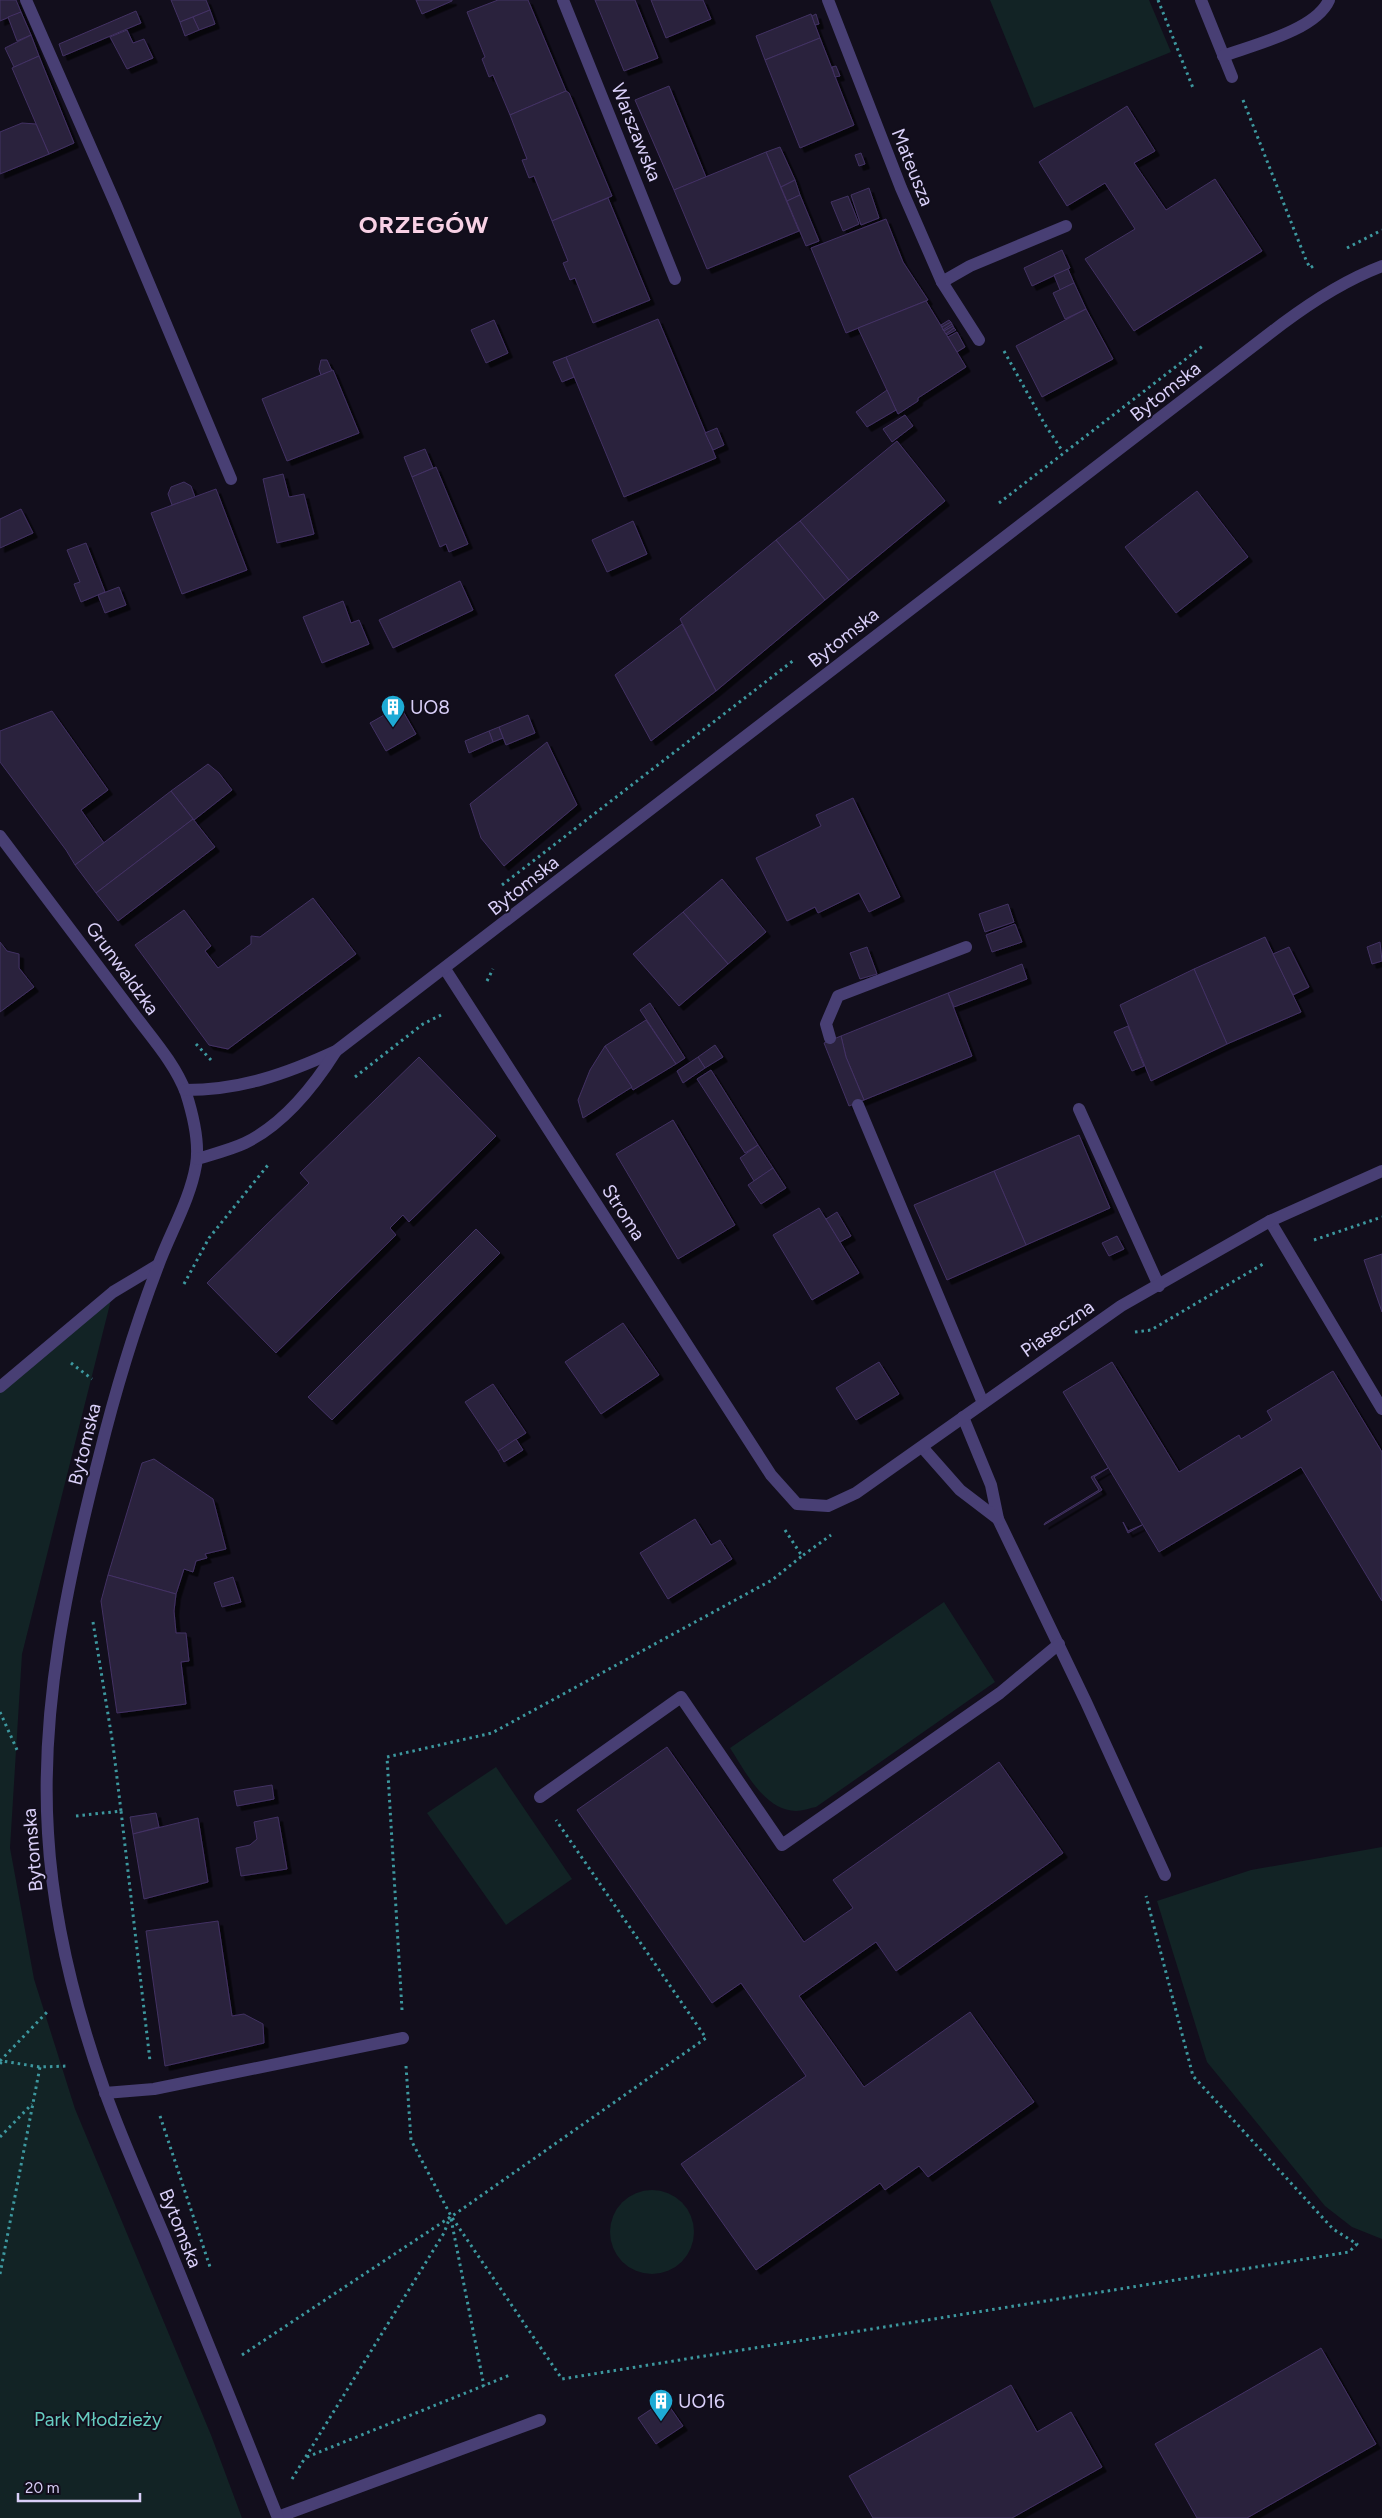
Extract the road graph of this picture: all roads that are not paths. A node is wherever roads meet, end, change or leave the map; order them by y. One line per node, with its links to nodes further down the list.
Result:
1 (26, 0): 13 (street)
2 (563, 0): 10 (street, Warszawska)
3 (828, 0): 11 (street, Mateusza)
4 (1201, 0): 6 (street)
5 (1328, 0): 6 (street)
6 (1223, 56): 7 (street)
7 (1232, 77)
8 (1066, 226): 11 (street)
9 (1382, 266): 16 (street, Bytomska)
10 (675, 278)
11 (942, 282): 12 (street, Mateusza)
12 (979, 340)
13 (231, 479)
14 (0, 836): 19 (street, Grunwaldzka)
15 (966, 947): 17 (street)
16 (445, 969): 18 (street, Bytomska); 33 (street, Stroma)
17 (830, 1038)
18 (336, 1051): 19 (street, Bytomska); 23 (street, Bytomska)
19 (185, 1090): 22 (street, Grunwaldzka)
20 (858, 1105): 29 (street)
21 (1080, 1109): 27 (street)
22 (196, 1133): 23 (street, Bytomska)
23 (197, 1159): 26 (street, Bytomska)
24 (1382, 1172): 25 (street, Piaseczna)
25 (1270, 1221): 27 (street, Piaseczna); 30 (street)
26 (158, 1265): 28 (street); 39 (street, Bytomska)
27 (1159, 1286): 29 (street, Piaseczna)
28 (0, 1387)
29 (983, 1403): 31 (street, Piaseczna)
30 (1382, 1409)
31 (963, 1417): 32 (street, Piaseczna); 34 (street)
32 (922, 1447): 33 (street, Piaseczna); 34 (street)
33 (771, 1475)
34 (998, 1519): 35 (street)
35 (1059, 1644): 36 (street); 37 (street)
36 (540, 1797)
37 (1165, 1875)
38 (403, 2038): 39 (street)
39 (105, 2093): 41 (street, Bytomska)
40 (540, 2420): 41 (street)
41 (278, 2517)

